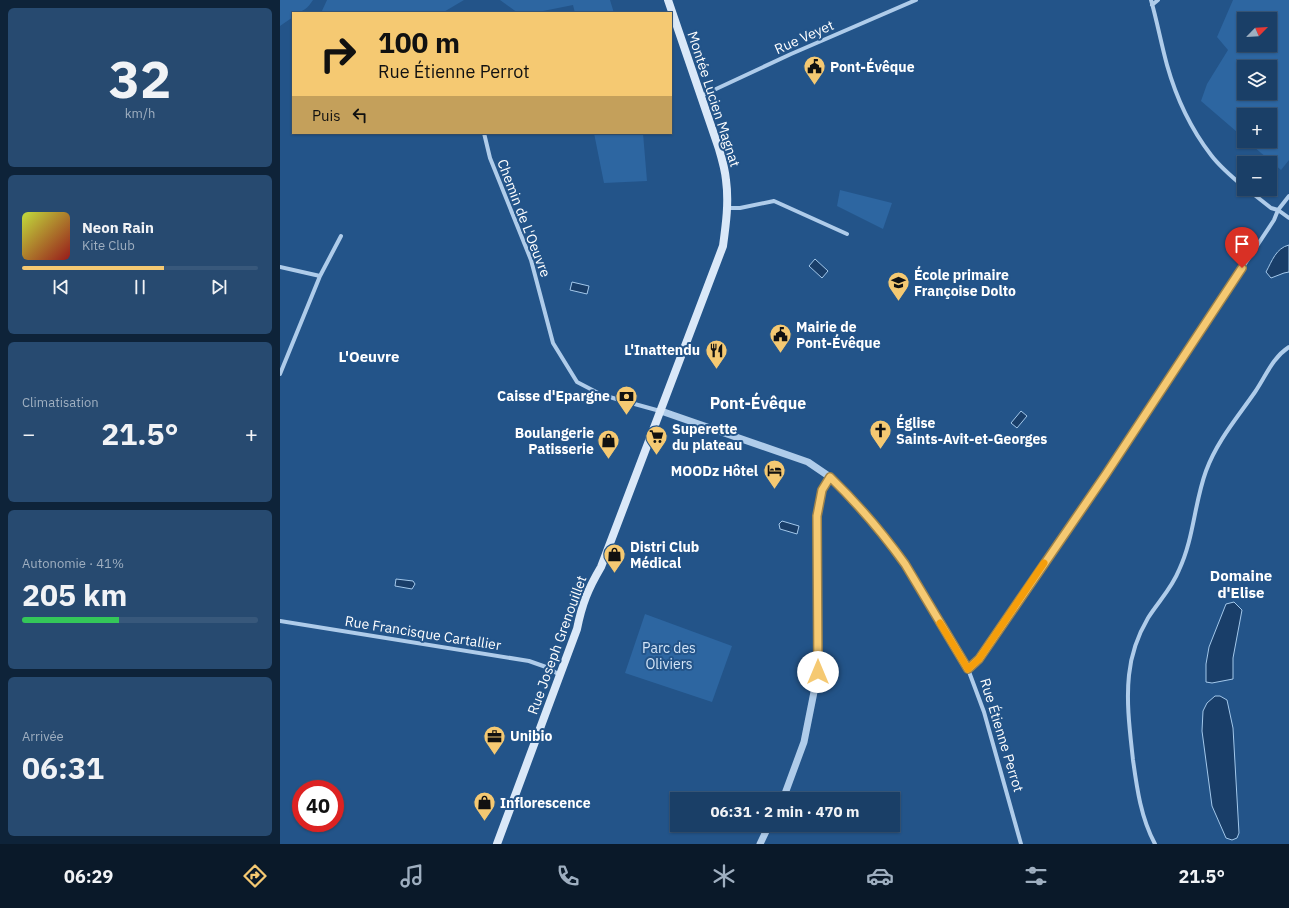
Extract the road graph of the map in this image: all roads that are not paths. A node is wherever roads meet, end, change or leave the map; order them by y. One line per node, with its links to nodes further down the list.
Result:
1 (668, 0): 5 (main road, Montée Lucien Magnat)
2 (916, 0): 5 (street, Rue Veyet)
3 (1158, 0): 4 (street)
4 (1151, 2): 7 (street)
5 (701, 96): 10 (main road, Montée Lucien Magnat)
6 (484, 134): 19 (street, Chemin de L'Oeuvre)
7 (1237, 181)
8 (1256, 196): 11 (street)
9 (1289, 196): 11 (street)
10 (727, 208): 13 (street); 19 (main road, Montée Lucien Magnat)
11 (1278, 210): 12 (street); 22 (street)
12 (1289, 218)
13 (848, 234)
14 (341, 236): 16 (street)
15 (280, 267): 16 (street)
16 (320, 276): 18 (street)
17 (1289, 347): 29 (street)
18 (280, 374)
19 (661, 411): 20 (street, Rue Étienne Perrot); 23 (main road, Rue Joseph Grenouillet)
20 (830, 477): 22 (street, Rue Étienne Perrot); 24 (street)
21 (280, 621): 23 (street, Rue Francisque Cartallier)
22 (968, 669): 28 (street, Rue Étienne Perrot)
23 (560, 675): 26 (main road, Rue Joseph Grenouillet)
24 (786, 792)
25 (766, 832): 27 (street)
26 (497, 844)
27 (760, 844)
28 (1021, 844)
29 (1155, 844)

